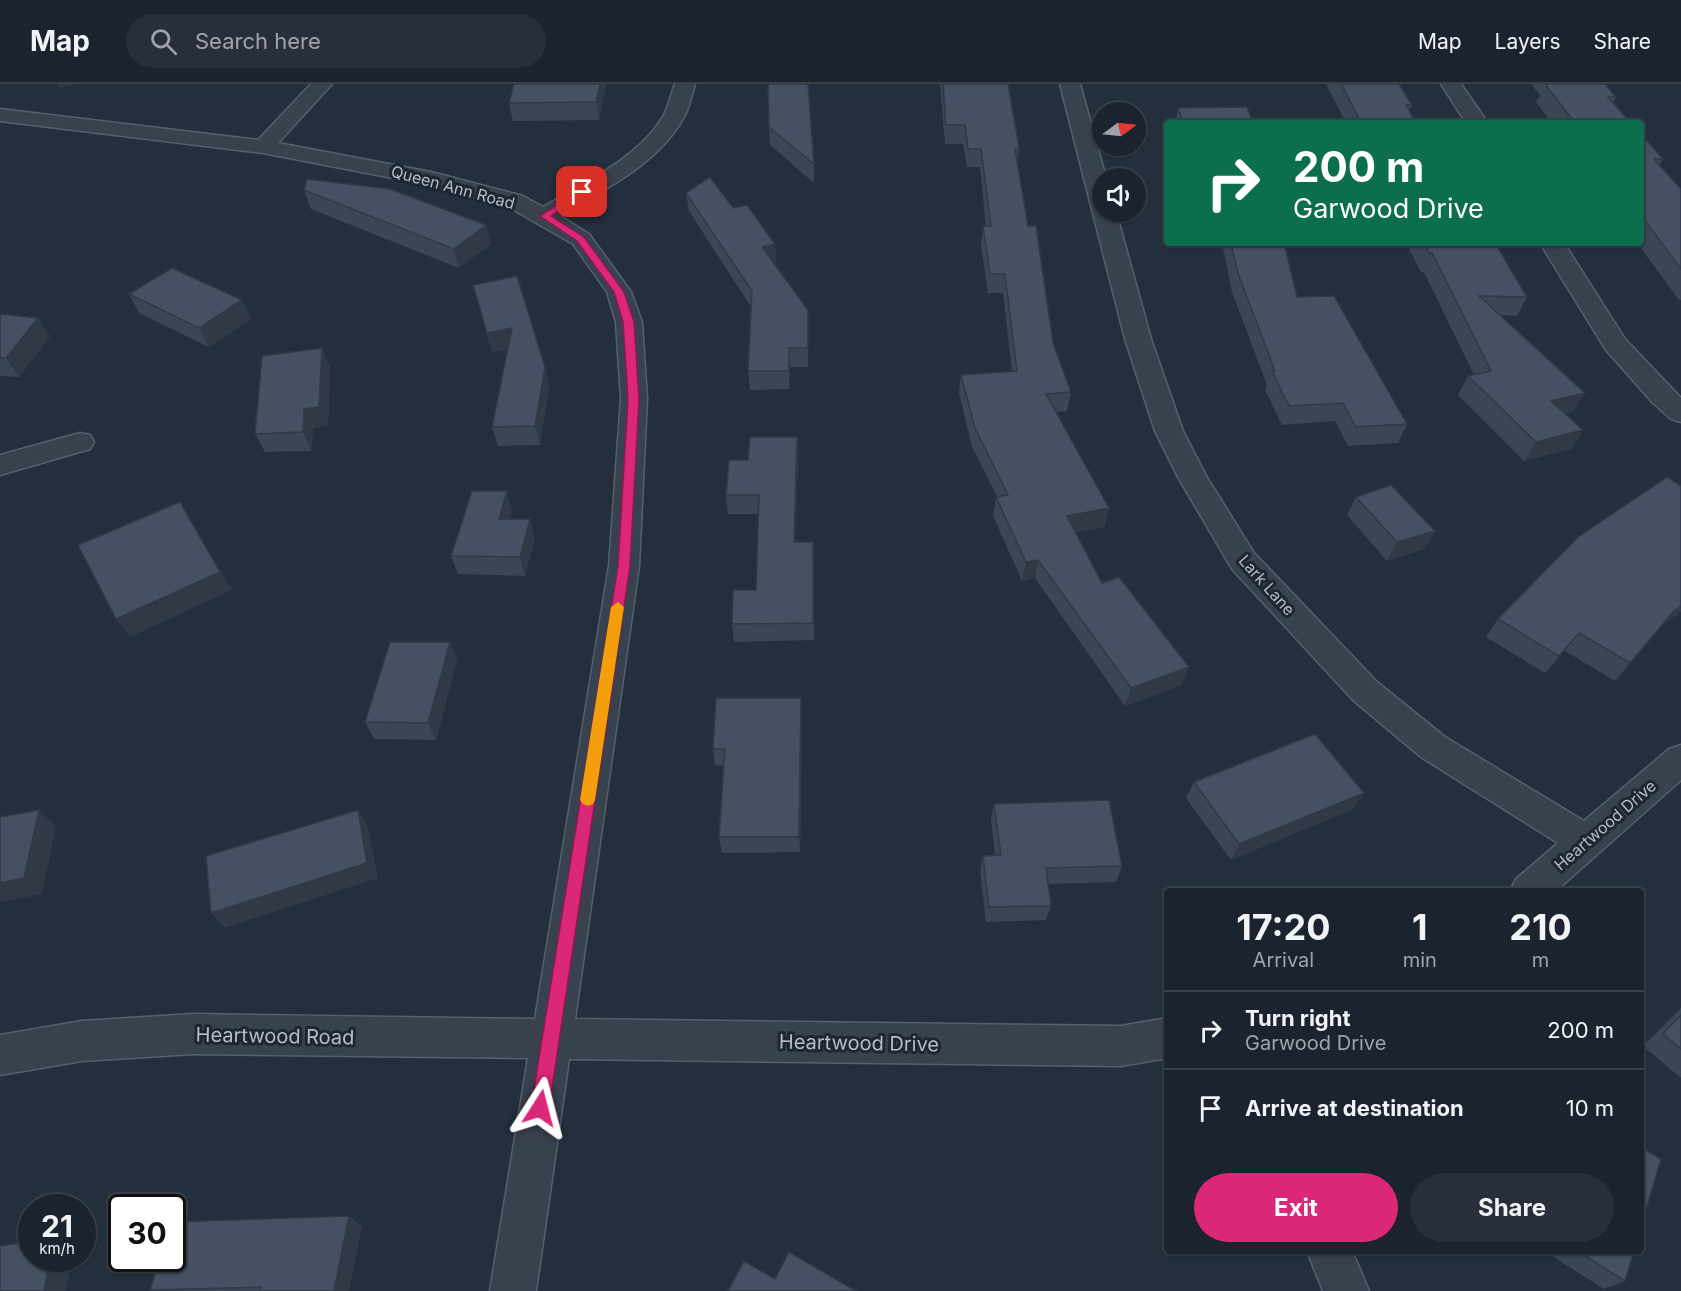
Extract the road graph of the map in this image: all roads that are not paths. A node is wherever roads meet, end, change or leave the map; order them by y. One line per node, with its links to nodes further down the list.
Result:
1 (322, 84): 7 (street)
2 (685, 84): 9 (street)
3 (1070, 84): 8 (street)
4 (1451, 84): 6 (street)
5 (0, 115): 7 (street, Queen Ann Road)
6 (1475, 120)
7 (264, 147): 9 (street, Queen Ann Road)
8 (1092, 168)
9 (544, 216): 18 (street, Queen Ann Road)
10 (1107, 222): 16 (street, Lark Lane)
11 (1554, 246): 12 (street)
12 (1681, 413)
13 (80, 442): 14 (street)
14 (0, 465)
15 (1681, 759): 16 (street, Heartwood Drive)
16 (1586, 842): 17 (street, Heartwood Drive)
17 (1532, 888)
18 (550, 1039): 19 (street, Heartwood Drive); 20 (street, Heartwood Road); 22 (street, Queen Ann Road)
19 (1164, 1039)
20 (0, 1055)
21 (1330, 1254): 23 (street)
22 (513, 1291)
23 (1346, 1291)

